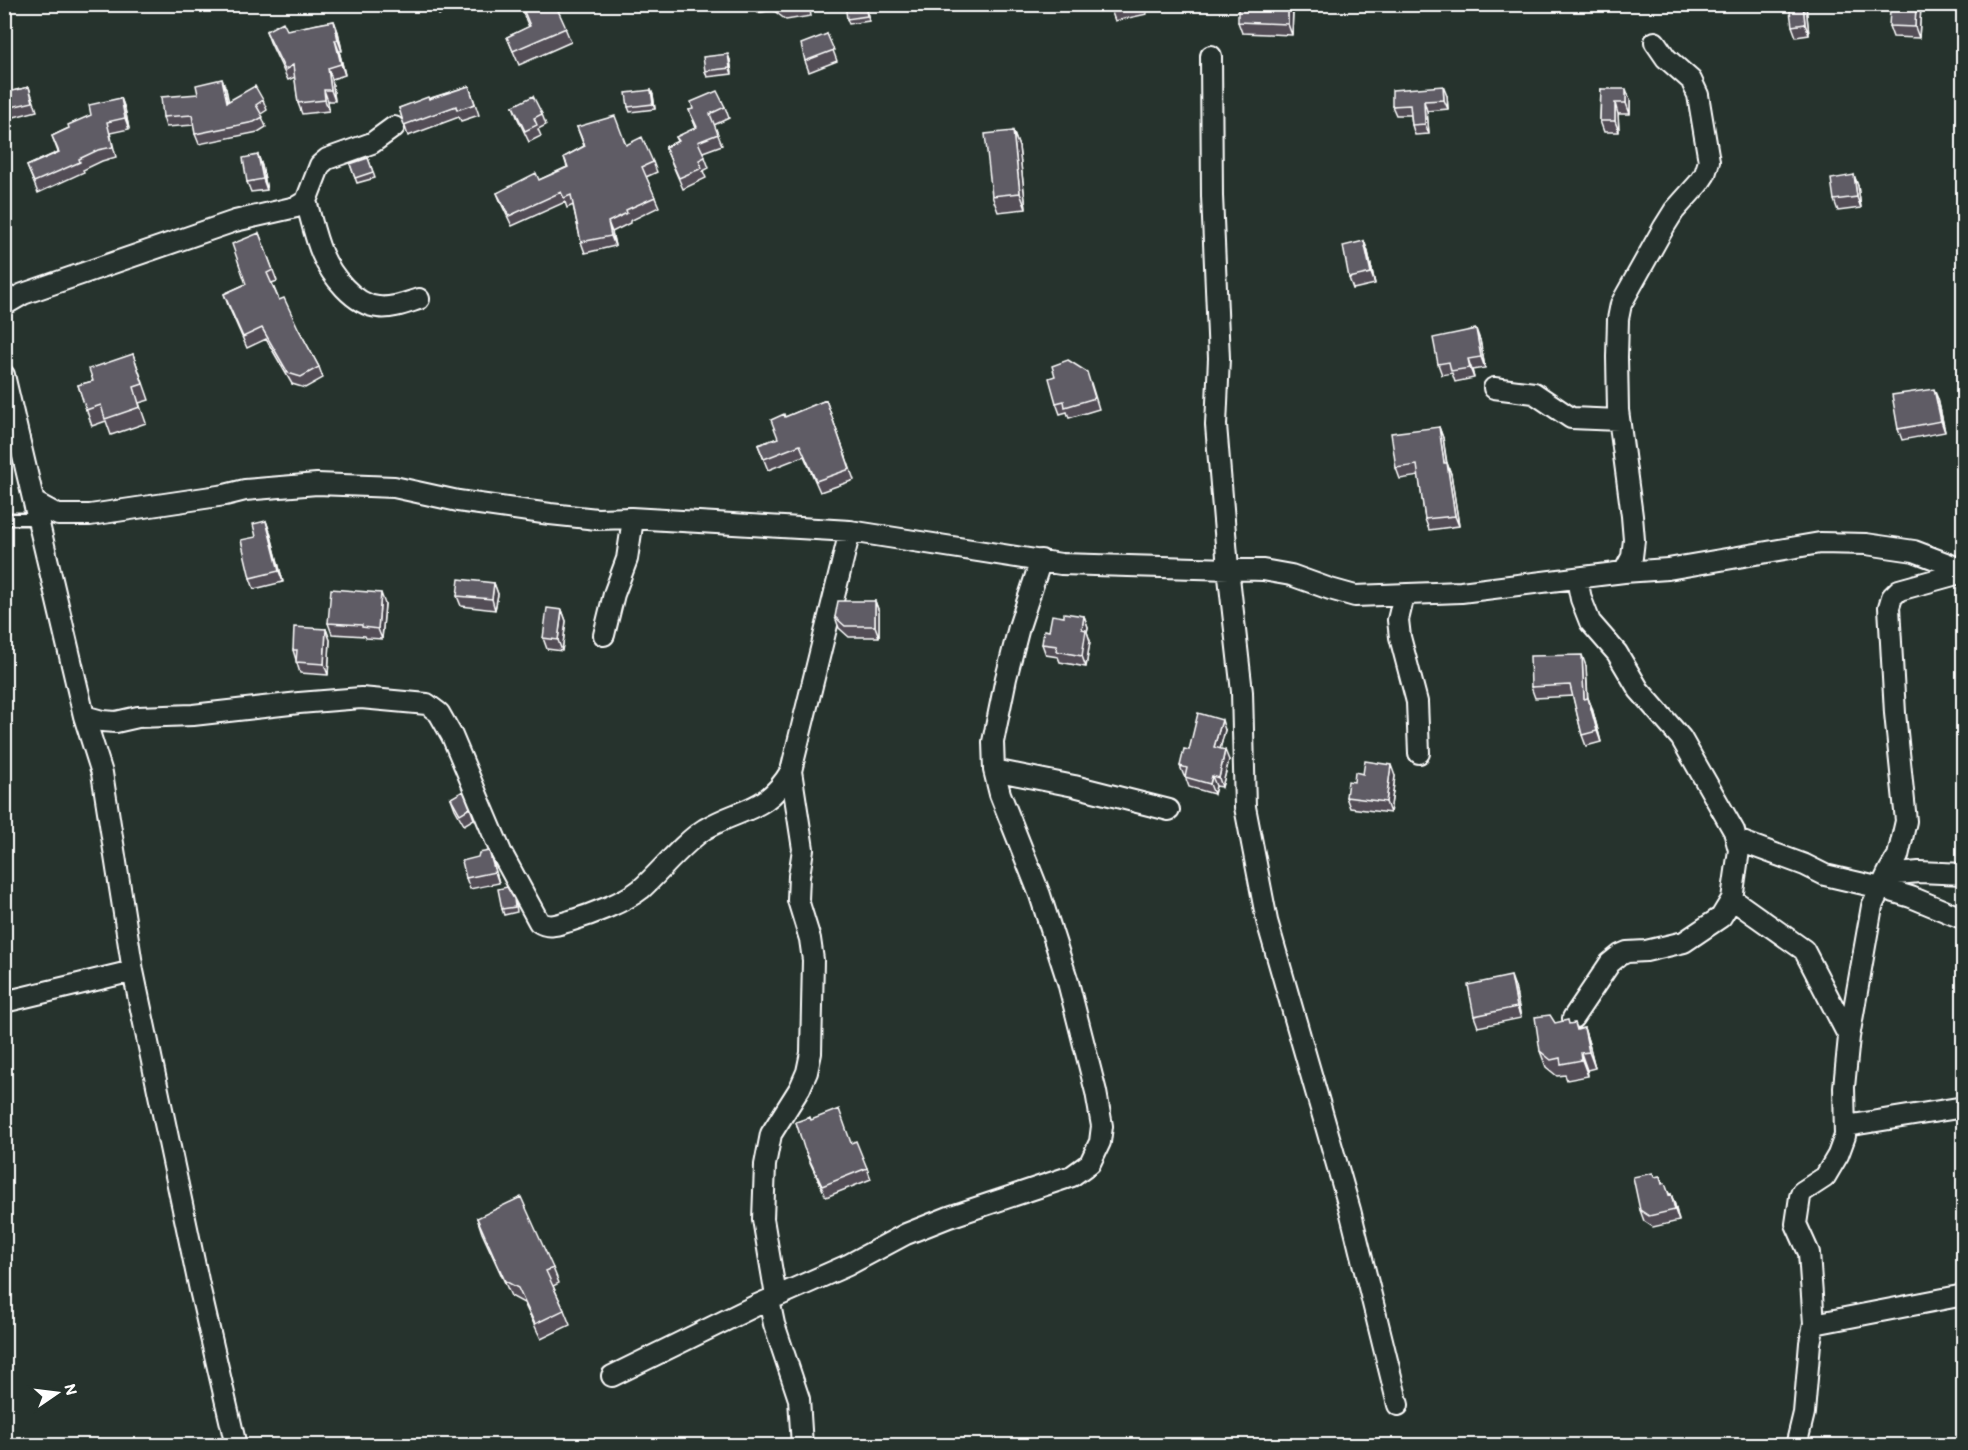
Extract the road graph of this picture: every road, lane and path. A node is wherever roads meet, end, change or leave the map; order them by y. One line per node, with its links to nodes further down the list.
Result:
1 (1655, 42): 9 (street)
2 (1211, 56): 15 (street)
3 (394, 127): 4 (street)
4 (306, 201): 5 (street); 6 (street)
5 (419, 299)
6 (4, 305)
7 (4, 375): 10 (street)
8 (1494, 388): 9 (street)
9 (1619, 420): 17 (street)
10 (37, 511): 11 (lane); 12 (street); 21 (street)
11 (4, 519)
12 (633, 519): 13 (street); 20 (street)
13 (850, 531): 14 (street); 23 (street)
14 (1041, 560): 15 (street); 24 (street)
15 (1228, 568): 19 (street); 41 (street)
16 (1964, 571): 17 (street); 28 (street)
17 (1624, 572): 18 (street)
18 (1577, 579): 19 (street); 26 (street)
19 (1404, 595): 22 (street)
20 (604, 635)
21 (84, 716): 23 (street); 31 (street)
22 (1419, 753)
23 (790, 771): 38 (street)
24 (994, 771): 25 (street); 38 (street)
25 (1169, 810)
26 (1737, 840): 28 (street); 29 (street)
27 (1964, 874): 28 (street)
28 (1884, 882): 30 (street); 34 (street)
29 (1732, 899): 33 (street); 34 (street)
30 (1964, 919)
31 (133, 971): 32 (street); 42 (street)
32 (4, 1002)
33 (1573, 1018)
34 (1849, 1037): 36 (street)
35 (1964, 1107): 36 (street)
36 (1846, 1126): 39 (street)
37 (1964, 1295): 39 (street)
38 (772, 1298): 40 (street); 43 (street)
39 (1814, 1324): 44 (street)
40 (612, 1376)
41 (1398, 1405)
42 (236, 1446)
43 (802, 1446)
44 (1796, 1446)

